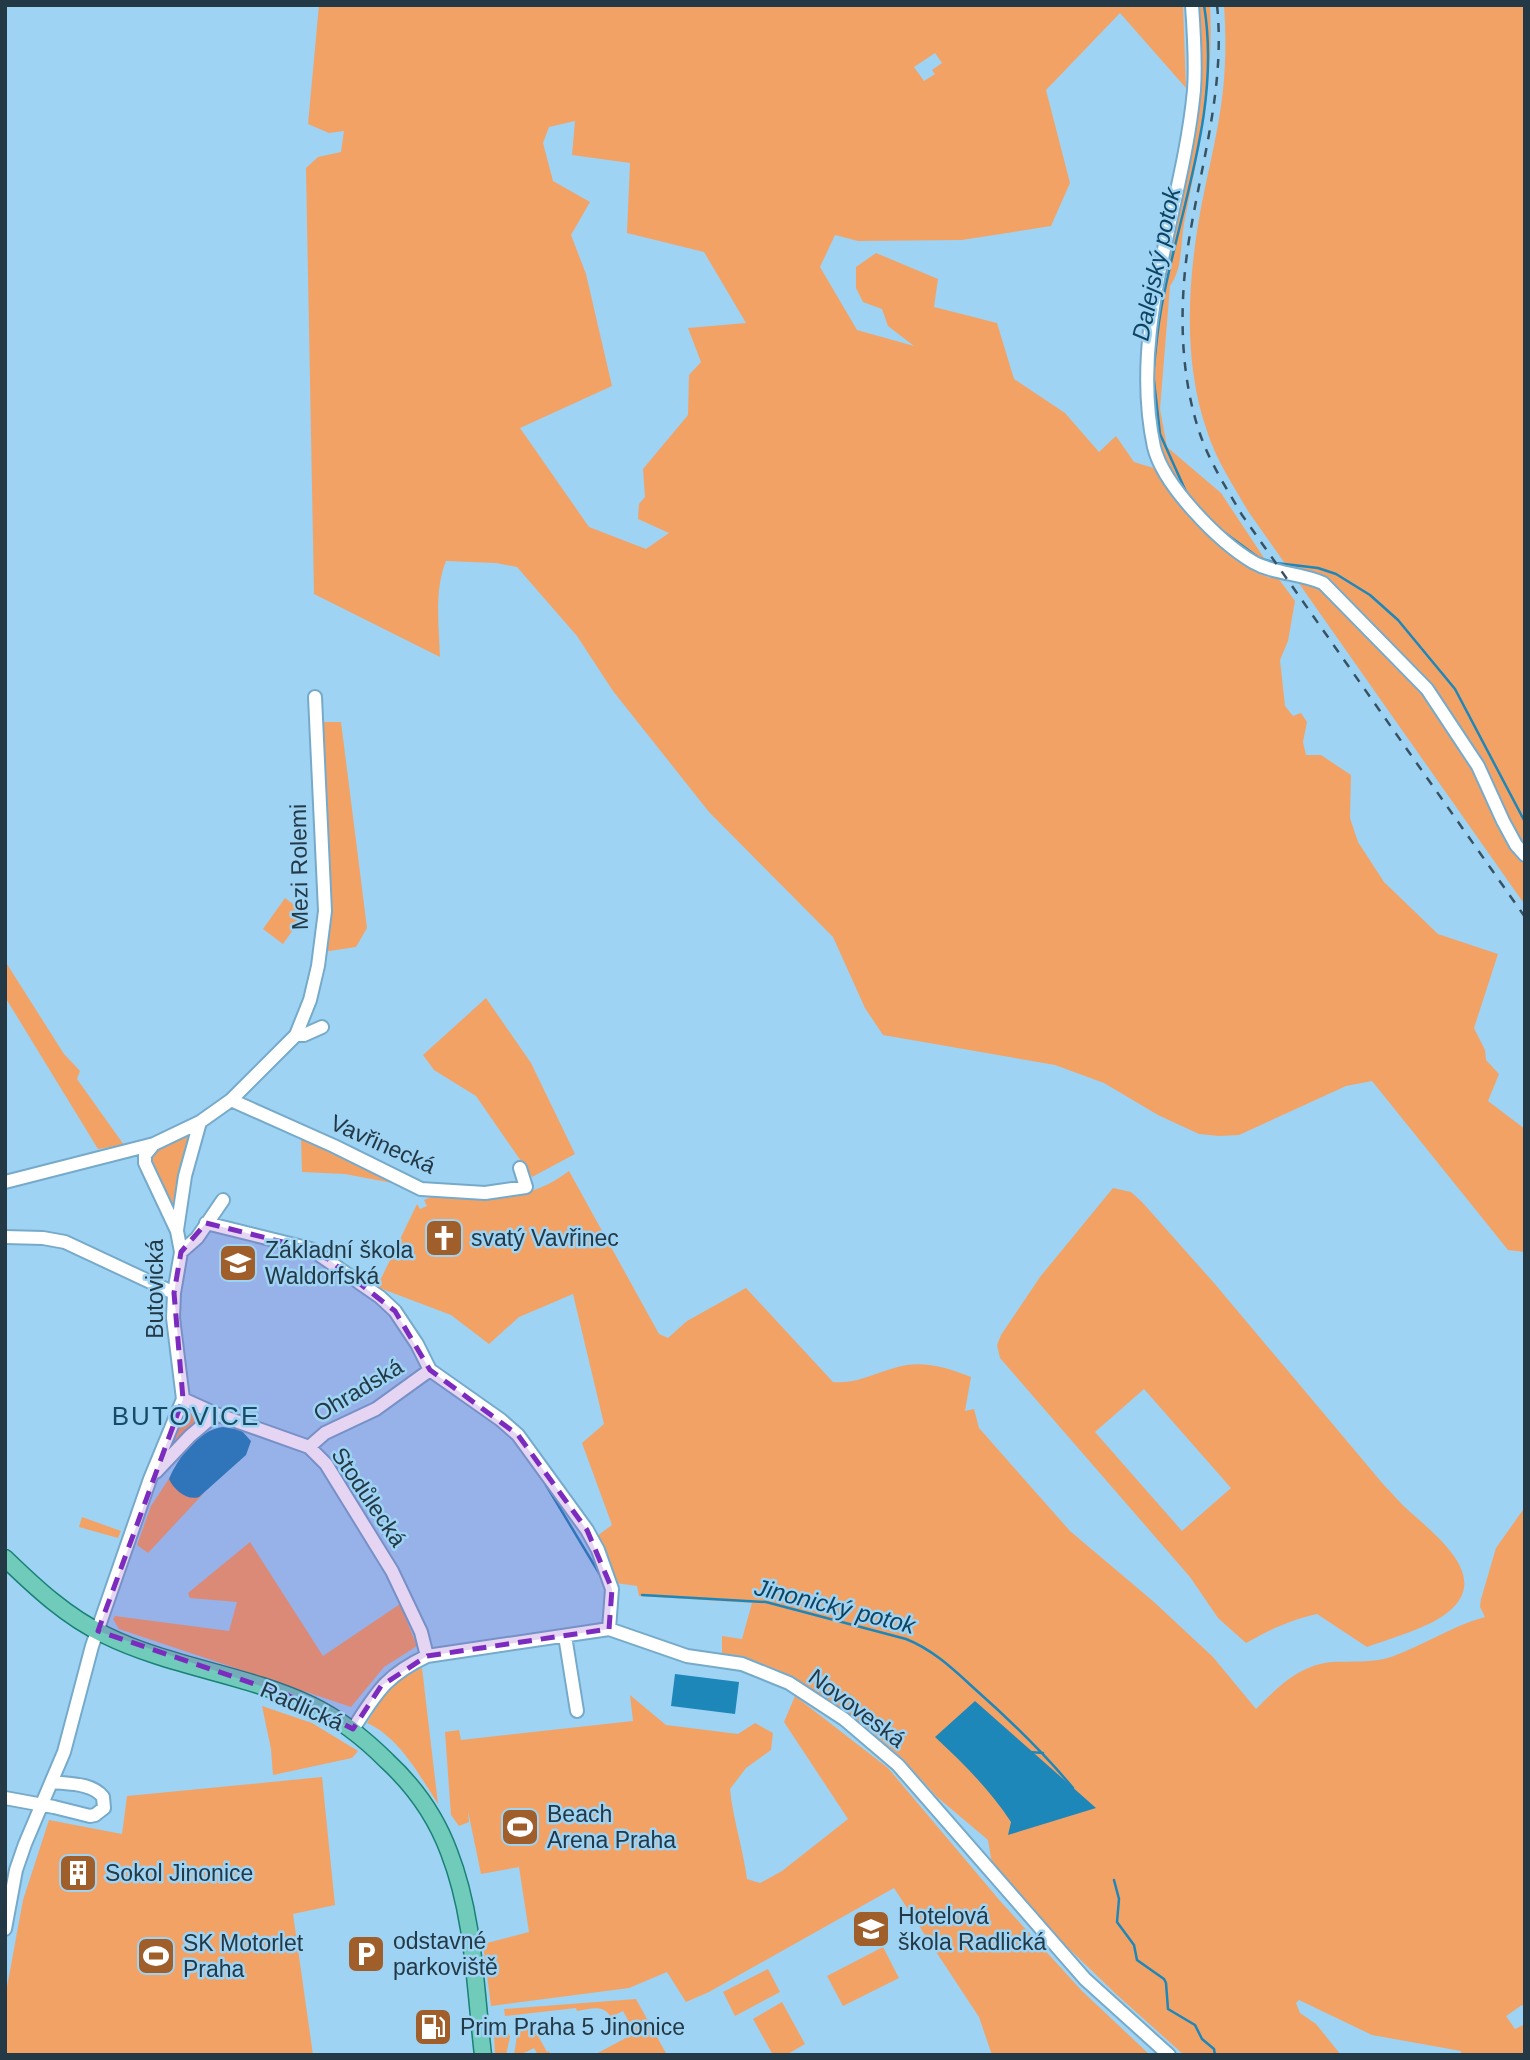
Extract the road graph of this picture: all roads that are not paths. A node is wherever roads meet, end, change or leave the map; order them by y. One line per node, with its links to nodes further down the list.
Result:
1 (1192, 5): 3 (street)
2 (315, 697): 5 (street, Mezi Rolemi)
3 (1525, 855)
4 (323, 1027): 5 (street)
5 (296, 1035): 6 (street, Mezi Rolemi)
6 (230, 1100): 7 (street, Mezi Rolemi); 9 (street, Vavřinecká)
7 (200, 1122): 8 (street, Mezi Rolemi); 13 (street)
8 (154, 1144): 10 (street, Mezi Rolemi); 13 (street, Butovická)
9 (520, 1168)
10 (5, 1182)
11 (223, 1200): 12 (street)
12 (206, 1223): 15 (street); 17 (street)
13 (177, 1231): 15 (street, Butovická)
14 (5, 1237): 16 (street)
15 (181, 1252): 16 (street, Butovická)
16 (174, 1293): 18 (street, Butovická)
17 (430, 1370): 20 (street, Ohradská); 23 (street)
18 (183, 1399): 19 (street, Stodůlecká); 21 (street)
19 (216, 1414): 20 (street, Stodůlecká); 21 (street)
20 (309, 1447): 26 (street, Stodůlecká)
21 (150, 1479): 24 (street)
22 (5, 1558): 24 (main road, Radlická)
23 (609, 1629): 25 (street, Novoveská); 34 (street, Novoveská)
24 (97, 1632): 28 (main road, Radlická); 29 (street)
25 (565, 1636): 26 (street, Novoveská); 27 (street)
26 (427, 1656): 28 (street, Novoveská)
27 (578, 1711)
28 (353, 1729): 33 (main road, Radlická)
29 (52, 1782): 31 (street); 31 (street)
30 (5, 1798): 31 (street)
31 (41, 1804): 32 (street)
32 (5, 1929)
33 (483, 2055)
34 (1169, 2055)

